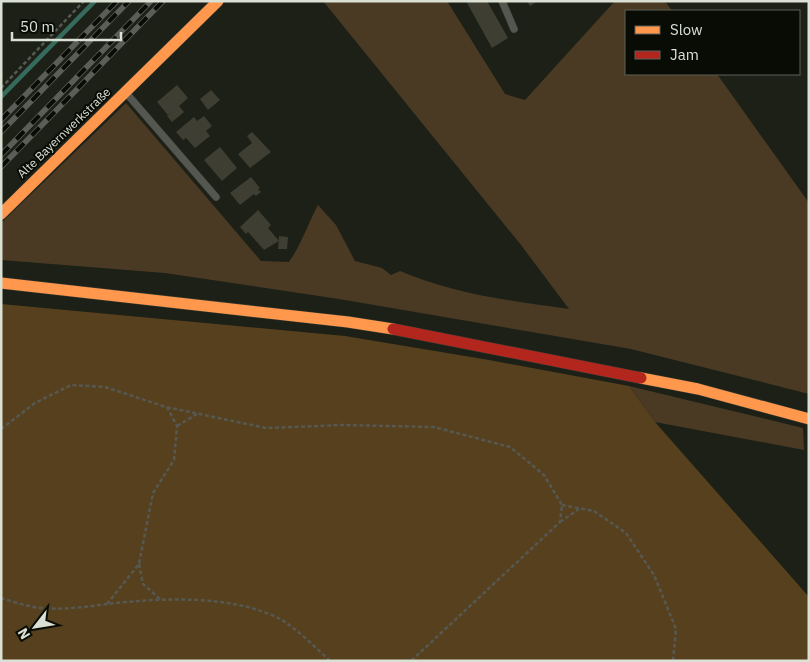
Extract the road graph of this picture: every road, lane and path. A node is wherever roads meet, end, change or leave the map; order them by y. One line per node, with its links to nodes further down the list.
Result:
1 (84, 1): 5 (path)
2 (218, 1): 6 (main road, Alte Bayernwerkstraße)
3 (502, 1): 4 (lane)
4 (514, 29)
5 (1, 88)
6 (125, 92): 7 (lane, Alte Bayernwerkstraße); 8 (main road, Alte Bayernwerkstraße)
7 (216, 197)
8 (1, 214)
9 (1, 283): 12 (main road)
10 (166, 407): 11 (path); 13 (path); 14 (path)
11 (198, 414): 13 (path); 15 (path)
12 (809, 419)
13 (177, 426): 18 (path)
14 (1, 429)
15 (562, 505): 16 (path); 17 (path)
16 (581, 508): 17 (path); 24 (path)
17 (560, 522): 23 (path)
18 (139, 564): 20 (path); 21 (path)
19 (1, 598): 21 (path)
20 (160, 600): 21 (path); 22 (path)
21 (107, 604)
22 (330, 661)
23 (411, 661)
24 (673, 661)

